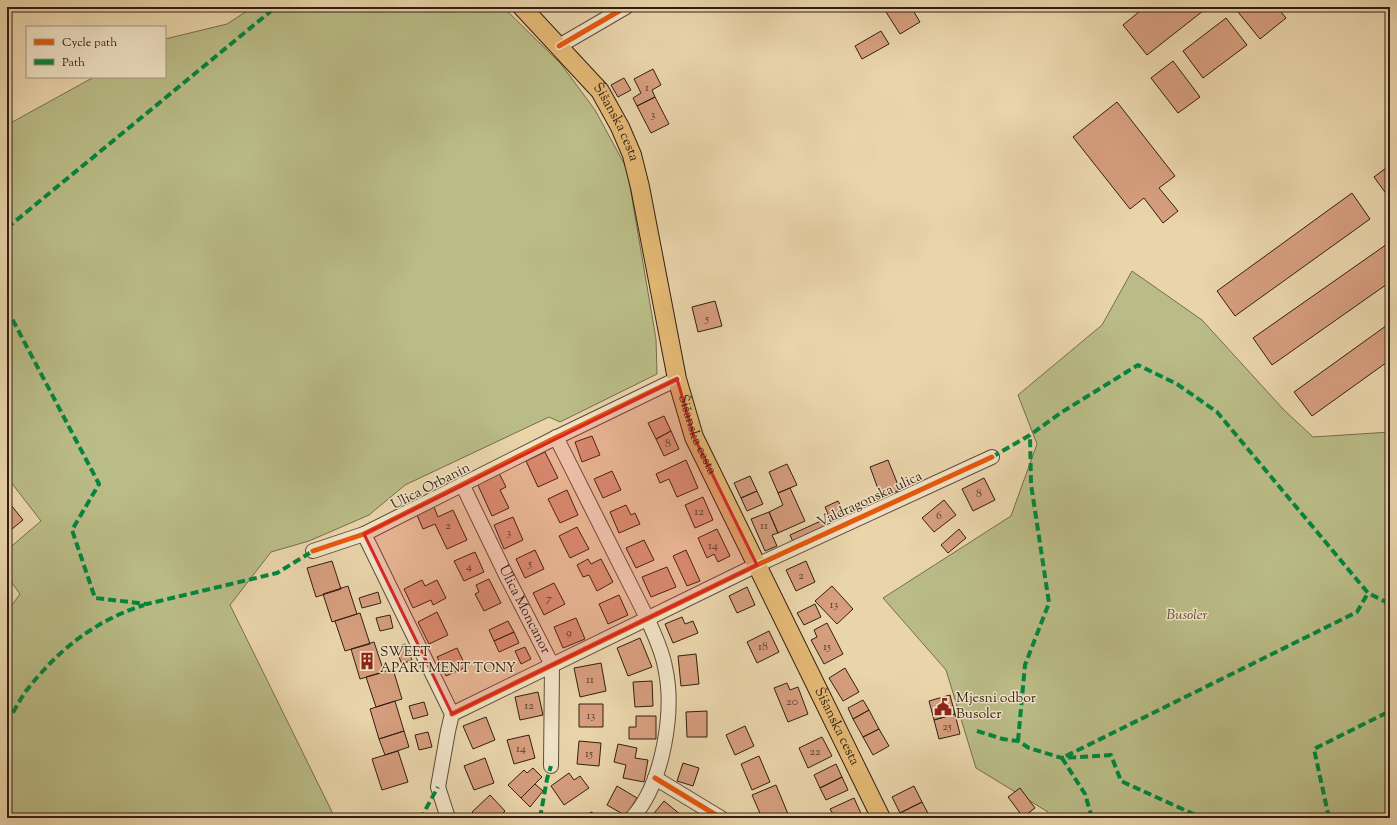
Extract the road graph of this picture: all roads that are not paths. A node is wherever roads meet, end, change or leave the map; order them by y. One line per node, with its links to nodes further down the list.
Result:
1 (522, 7): 3 (main road, Šišanska cesta)
2 (626, 7): 3 (street)
3 (559, 46): 4 (main road, Šišanska cesta)
4 (677, 379): 5 (street, Ulica Orbanin); 10 (main road, Šišanska cesta)
5 (556, 437): 7 (street, Ulica Orbanin); 11 (street)
6 (992, 457): 10 (street, Valdragonska ulica)
7 (462, 484): 8 (street, Ulica Orbanin); 12 (street, Ulica Moncanor)
8 (364, 534): 9 (street, Ulica Orbanin); 13 (street)
9 (313, 551)
10 (757, 565): 11 (street); 19 (main road, Šišanska cesta)
11 (647, 618): 12 (street); 15 (street)
12 (552, 665): 13 (street); 14 (street, Ulica Moncanor)
13 (452, 714): 16 (street)
14 (551, 766)
15 (655, 778): 17 (street); 18 (street)
16 (448, 818)
17 (632, 818)
18 (722, 818)
19 (881, 818)

